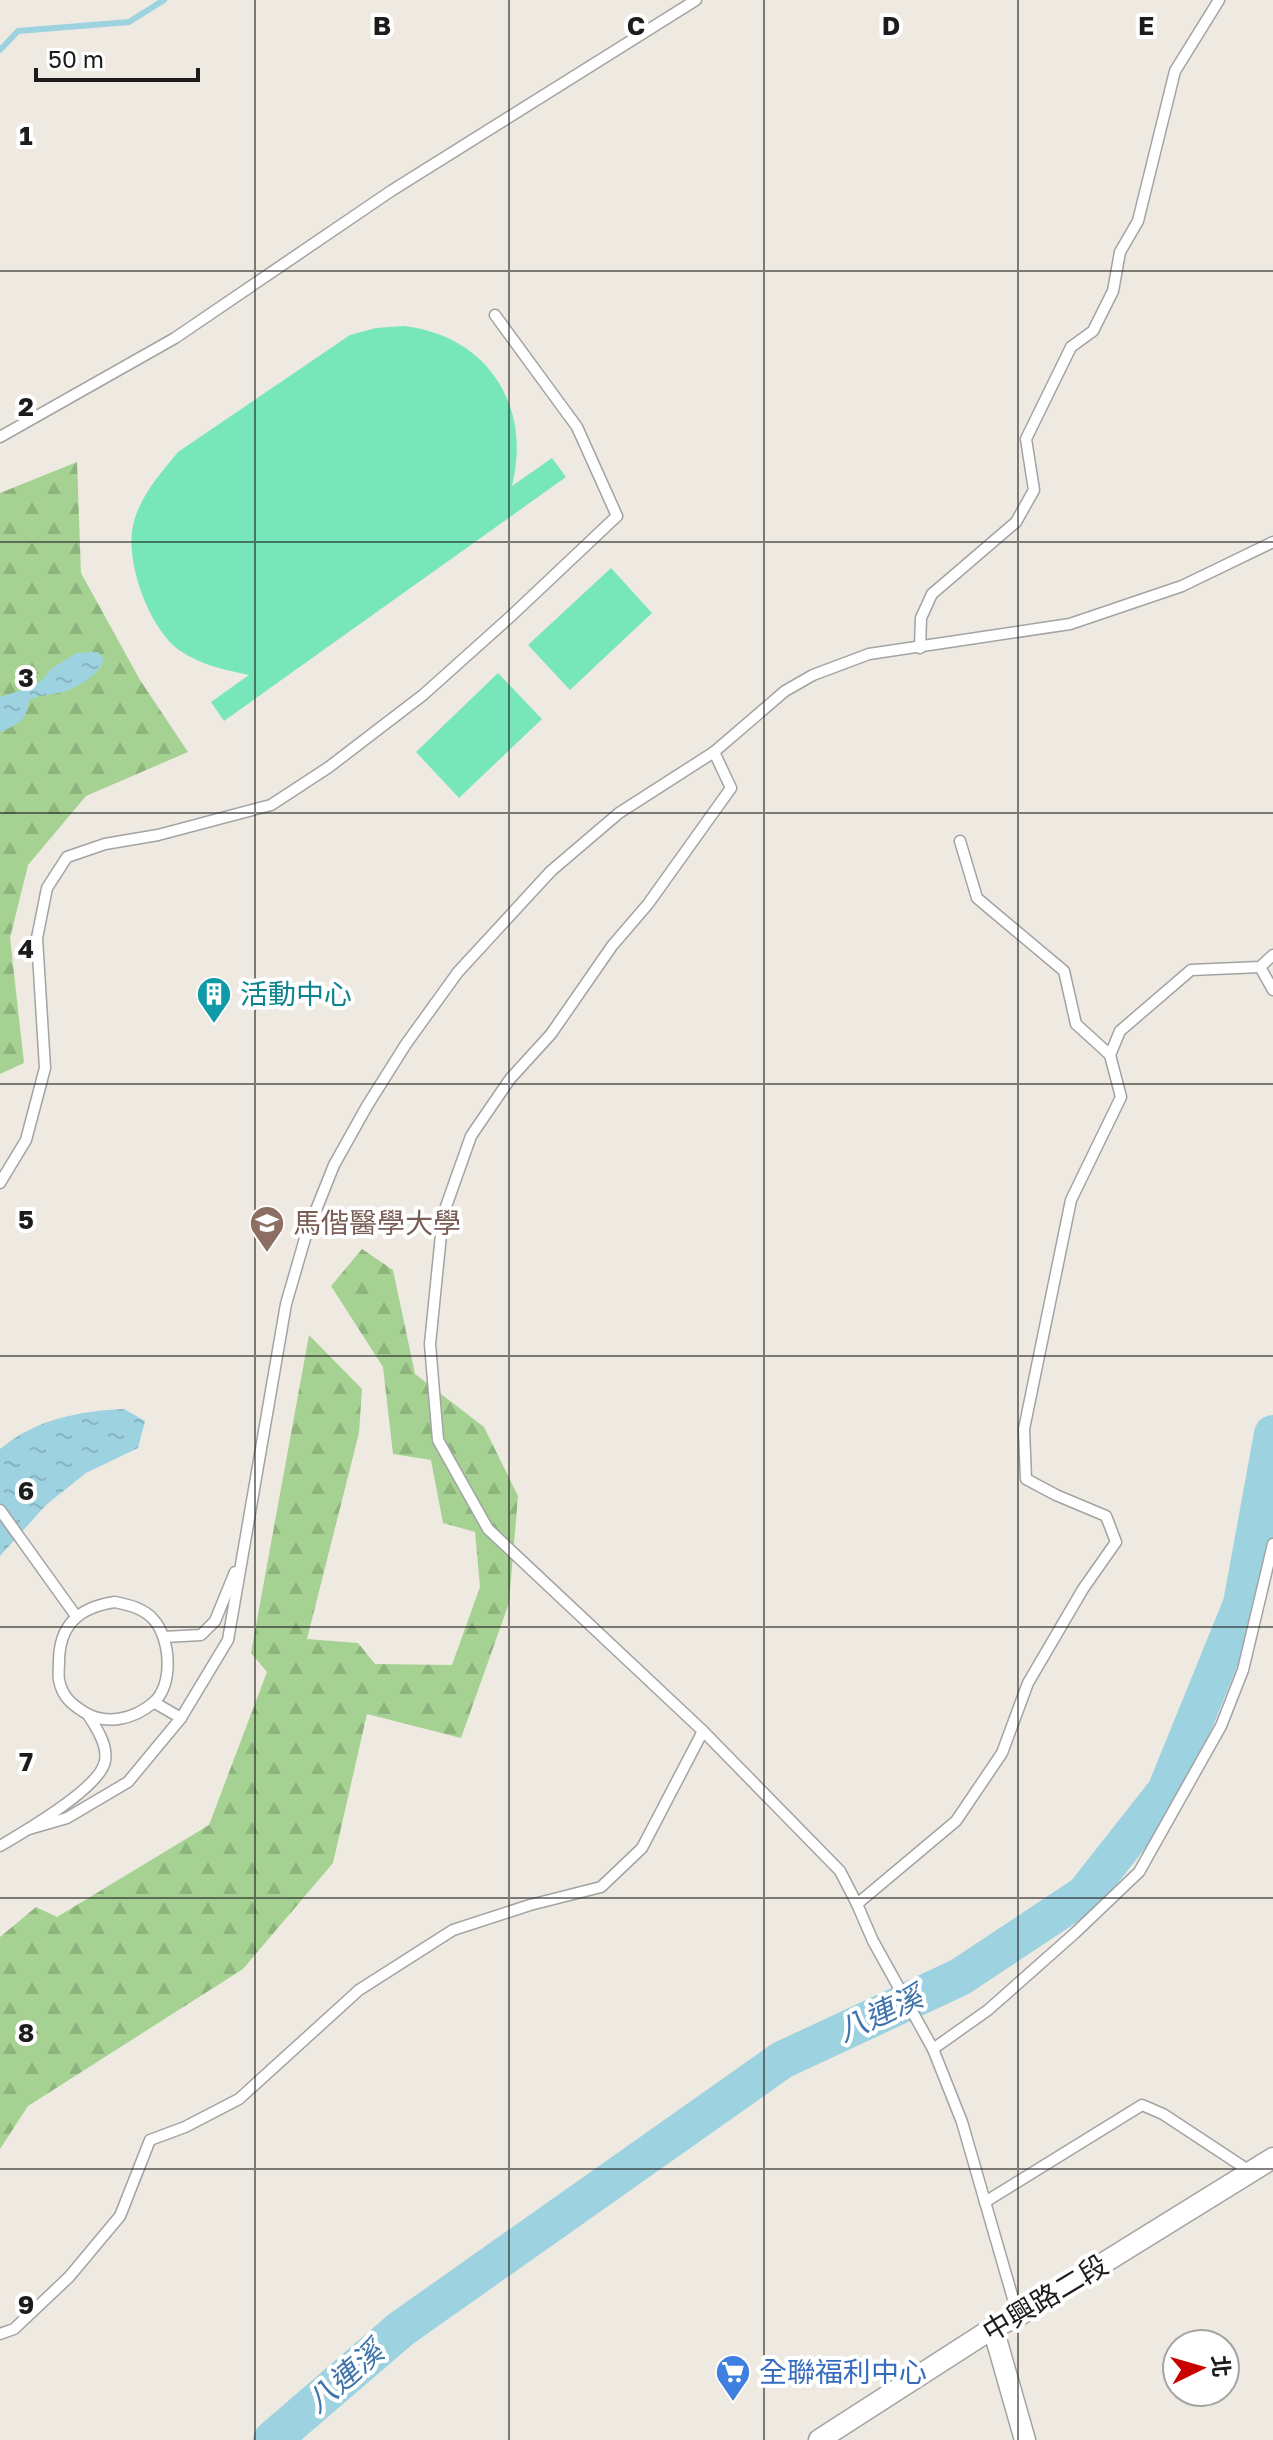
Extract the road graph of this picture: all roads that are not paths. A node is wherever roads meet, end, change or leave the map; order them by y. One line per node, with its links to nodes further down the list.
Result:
1 (696, 0): 4 (lane)
2 (1219, 0): 6 (lane)
3 (495, 315): 13 (lane)
4 (0, 437)
5 (1273, 542): 6 (lane)
6 (920, 648): 7 (lane)
7 (714, 752): 16 (lane); 22 (lane)
8 (960, 841): 12 (lane)
9 (1273, 955): 10 (lane)
10 (1260, 967): 11 (lane); 12 (lane)
11 (1273, 990)
12 (1110, 1055): 25 (lane)
13 (0, 1183)
14 (0, 1510): 17 (lane)
15 (1273, 1544): 26 (lane)
16 (241, 1559): 18 (lane); 21 (lane)
17 (76, 1616): 18 (lane); 20 (lane)
18 (164, 1637): 19 (lane)
19 (155, 1703): 20 (lane); 21 (lane)
20 (88, 1715): 23 (lane)
21 (181, 1718): 23 (lane)
22 (703, 1731): 25 (lane); 32 (lane)
23 (29, 1829): 24 (lane)
24 (0, 1846)
25 (857, 1904): 26 (lane)
26 (933, 2049): 29 (lane)
27 (1273, 2158): 28 (street, 中興路二段)
28 (1251, 2172): 29 (lane); 30 (street, 中興路二段)
29 (985, 2202): 30 (lane)
30 (1018, 2316): 31 (street, 中興路二段)
31 (993, 2328): 33 (street, 中興路二段); 34 (street)
32 (0, 2334)
33 (819, 2440)
34 (1025, 2440)

